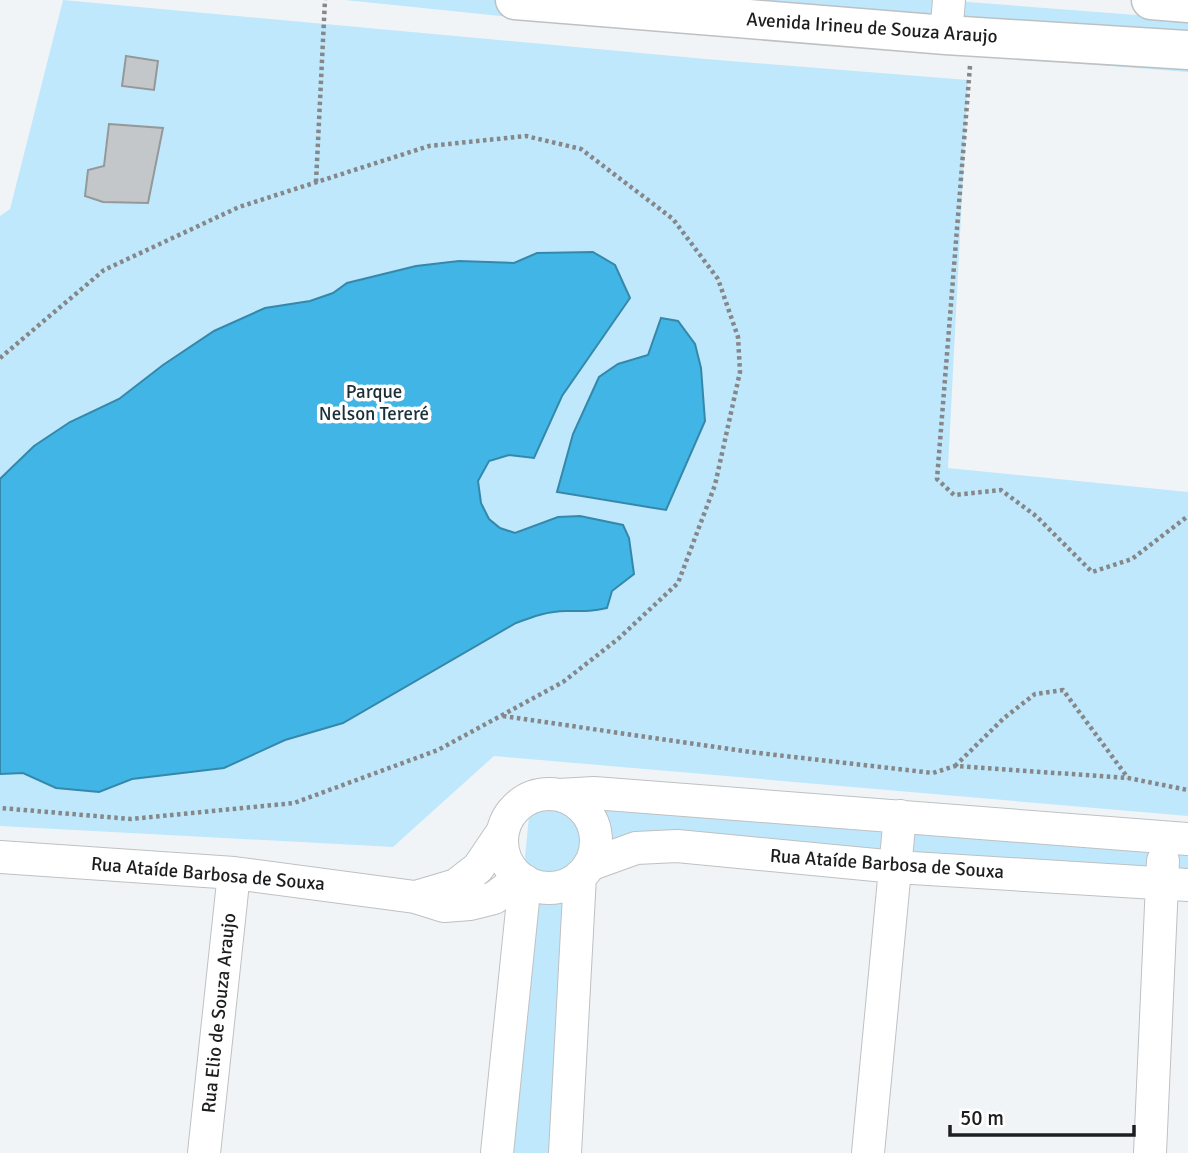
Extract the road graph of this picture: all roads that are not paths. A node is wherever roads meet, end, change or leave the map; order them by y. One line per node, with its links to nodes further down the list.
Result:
1 (515, 0): 4 (main road, Avenida Irineu de Souza Araujo)
2 (1151, 0): 3 (main road)
3 (1188, 3)
4 (629, 5): 5 (main road, Avenida Irineu de Souza Araujo)
5 (956, 23): 6 (main road, Avenida Irineu de Souza Araujo)
6 (1188, 50)
7 (559, 795): 8 (street); 9 (street); 13 (street)
8 (900, 816): 10 (street); 12 (street)
9 (503, 831): 15 (street); 17 (street, Rua Ataíde Barbosa de Souxa)
10 (1177, 838): 16 (street)
11 (0, 857): 14 (street, Rua Ataíde Barbosa de Souxa)
12 (896, 867): 13 (street, Rua Ataíde Barbosa de Souxa); 16 (street, Rua Ataíde Barbosa de Souxa); 21 (street)
13 (585, 871): 15 (street); 20 (street)
14 (234, 873): 17 (street, Rua Ataíde Barbosa de Souxa); 18 (street, Rua Elio de Souza Araujo)
15 (523, 880): 17 (street, Rua Ataíde Barbosa de Souxa); 19 (street)
16 (1175, 884): 22 (street)
17 (415, 897)
18 (204, 1153)
19 (497, 1153)
20 (565, 1153)
21 (868, 1153)
22 (1150, 1153)

